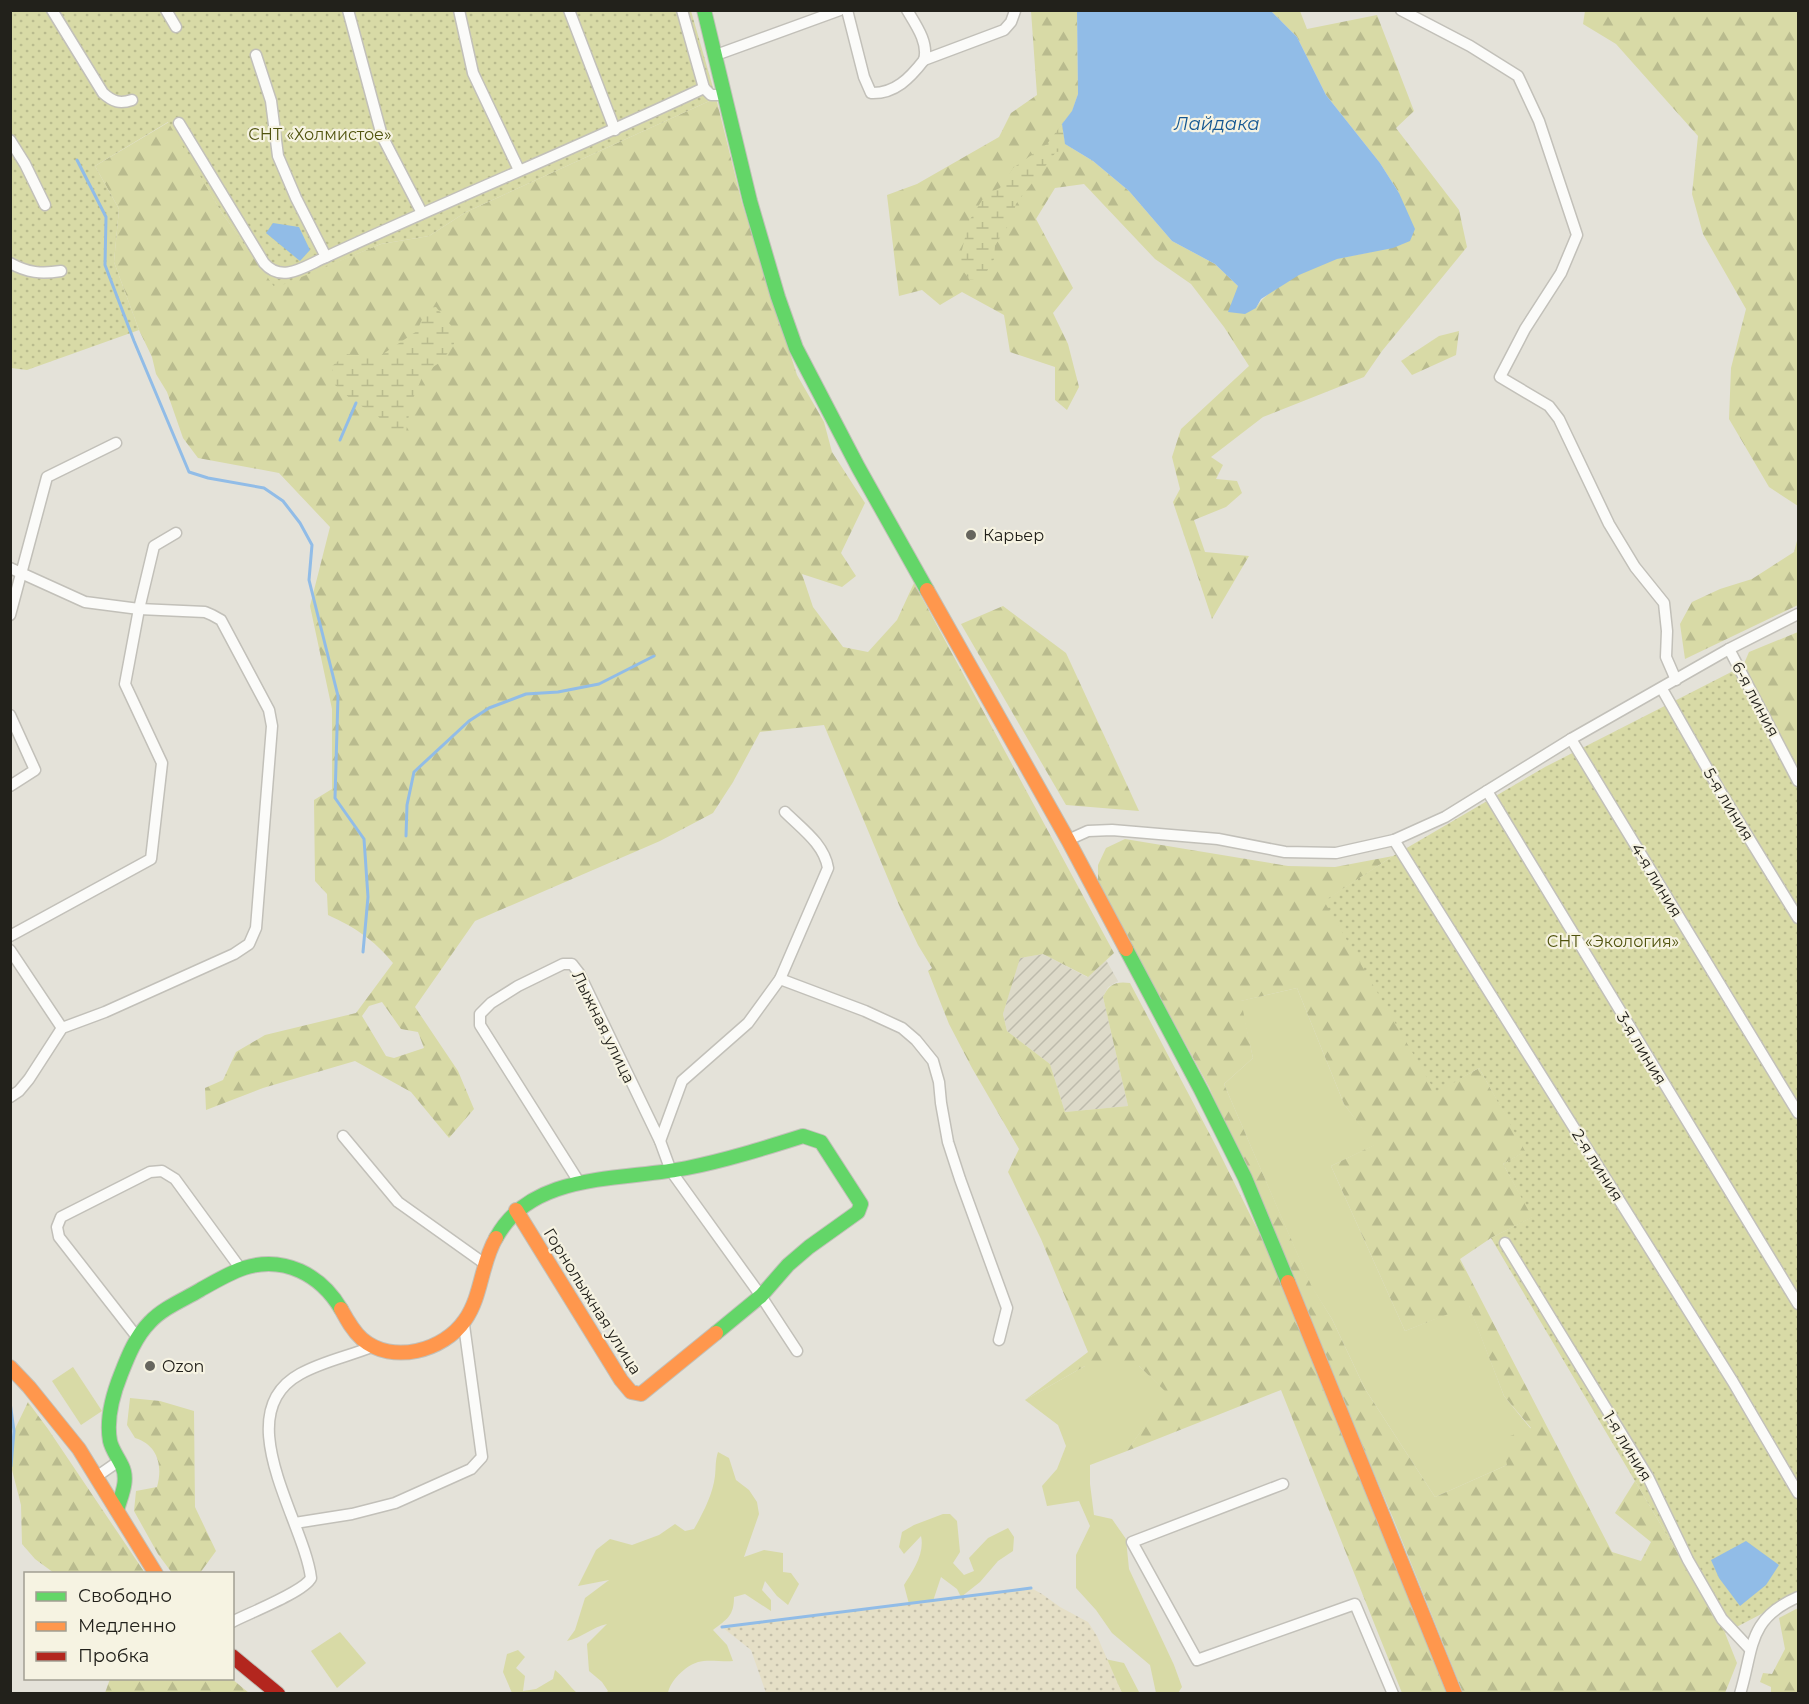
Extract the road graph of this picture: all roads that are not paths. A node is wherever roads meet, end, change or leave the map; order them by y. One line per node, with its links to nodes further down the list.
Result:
1 (52, 10): 19 (street)
2 (166, 10): 13 (street)
3 (348, 10): 25 (street)
4 (459, 10): 23 (street)
5 (569, 10): 21 (street)
6 (682, 10): 17 (street)
7 (704, 10): 15 (street)
8 (840, 10): 15 (street)
9 (847, 10): 16 (street)
10 (907, 10): 16 (street)
11 (1015, 10): 16 (street)
12 (1401, 10): 37 (street)
13 (176, 27)
14 (256, 55): 26 (street)
15 (716, 55): 18 (street)
16 (924, 60)
17 (704, 88): 18 (street); 21 (street)
18 (725, 95): 45 (street)
19 (132, 100)
20 (179, 123): 26 (street)
21 (615, 130): 23 (street)
22 (10, 140): 24 (street)
23 (519, 170): 25 (street)
24 (45, 205)
25 (422, 213): 26 (street)
26 (326, 257)
27 (10, 263): 28 (street)
28 (61, 271)
29 (116, 443): 32 (street)
30 (176, 532): 33 (street)
31 (10, 568): 32 (street)
32 (22, 572): 33 (street); 35 (street)
33 (139, 609): 48 (street); 51 (street)
34 (1798, 614): 36 (street)
35 (10, 615)
36 (1729, 649): 37 (street); 41 (street, 6-я линия)
37 (1676, 680): 38 (street)
38 (1662, 689): 40 (street); 47 (street, 5-я линия)
39 (10, 715): 42 (street)
40 (1571, 738): 43 (street); 53 (street, 4-я линия)
41 (1798, 781)
42 (10, 786)
43 (1487, 791): 46 (street); 63 (street, 3-я линия)
44 (785, 812): 50 (street)
45 (1068, 840): 46 (street); 83 (street)
46 (1394, 840): 73 (street, 2-я линия)
47 (1798, 918)
48 (10, 936)
49 (10, 950): 51 (street)
50 (780, 980): 55 (street); 66 (street)
51 (62, 1028): 52 (street)
52 (10, 1097)
53 (1798, 1113)
54 (343, 1136): 60 (street)
55 (660, 1141): 56 (street, Лыжная улица); 57 (street, Лыжная улица)
56 (671, 1171): 57 (street); 62 (street); 62 (street, Горнолыжная улица)
57 (579, 1182): 58 (street)
58 (516, 1210): 60 (street); 62 (street, Горнолыжная улица)
59 (1505, 1243): 79 (street, 1-я линия)
60 (485, 1264): 64 (street)
61 (240, 1268): 65 (street); 65 (street); 67 (street)
62 (761, 1296): 68 (street)
63 (1798, 1304)
64 (464, 1325): 67 (street); 75 (street)
65 (136, 1337): 70 (street)
66 (999, 1340)
67 (374, 1346): 75 (street)
68 (797, 1351)
69 (10, 1367): 71 (street)
70 (120, 1461): 71 (street); 74 (street)
71 (96, 1477): 74 (street)
72 (1283, 1484): 82 (street)
73 (1798, 1493)
74 (117, 1510): 76 (street)
75 (295, 1523): 78 (street)
76 (155, 1572)
77 (1798, 1597): 79 (street)
78 (234, 1621)
79 (1750, 1649): 84 (street)
80 (234, 1658): 81 (street)
81 (278, 1694)
82 (1394, 1694)
83 (1455, 1694)
84 (1740, 1694)

